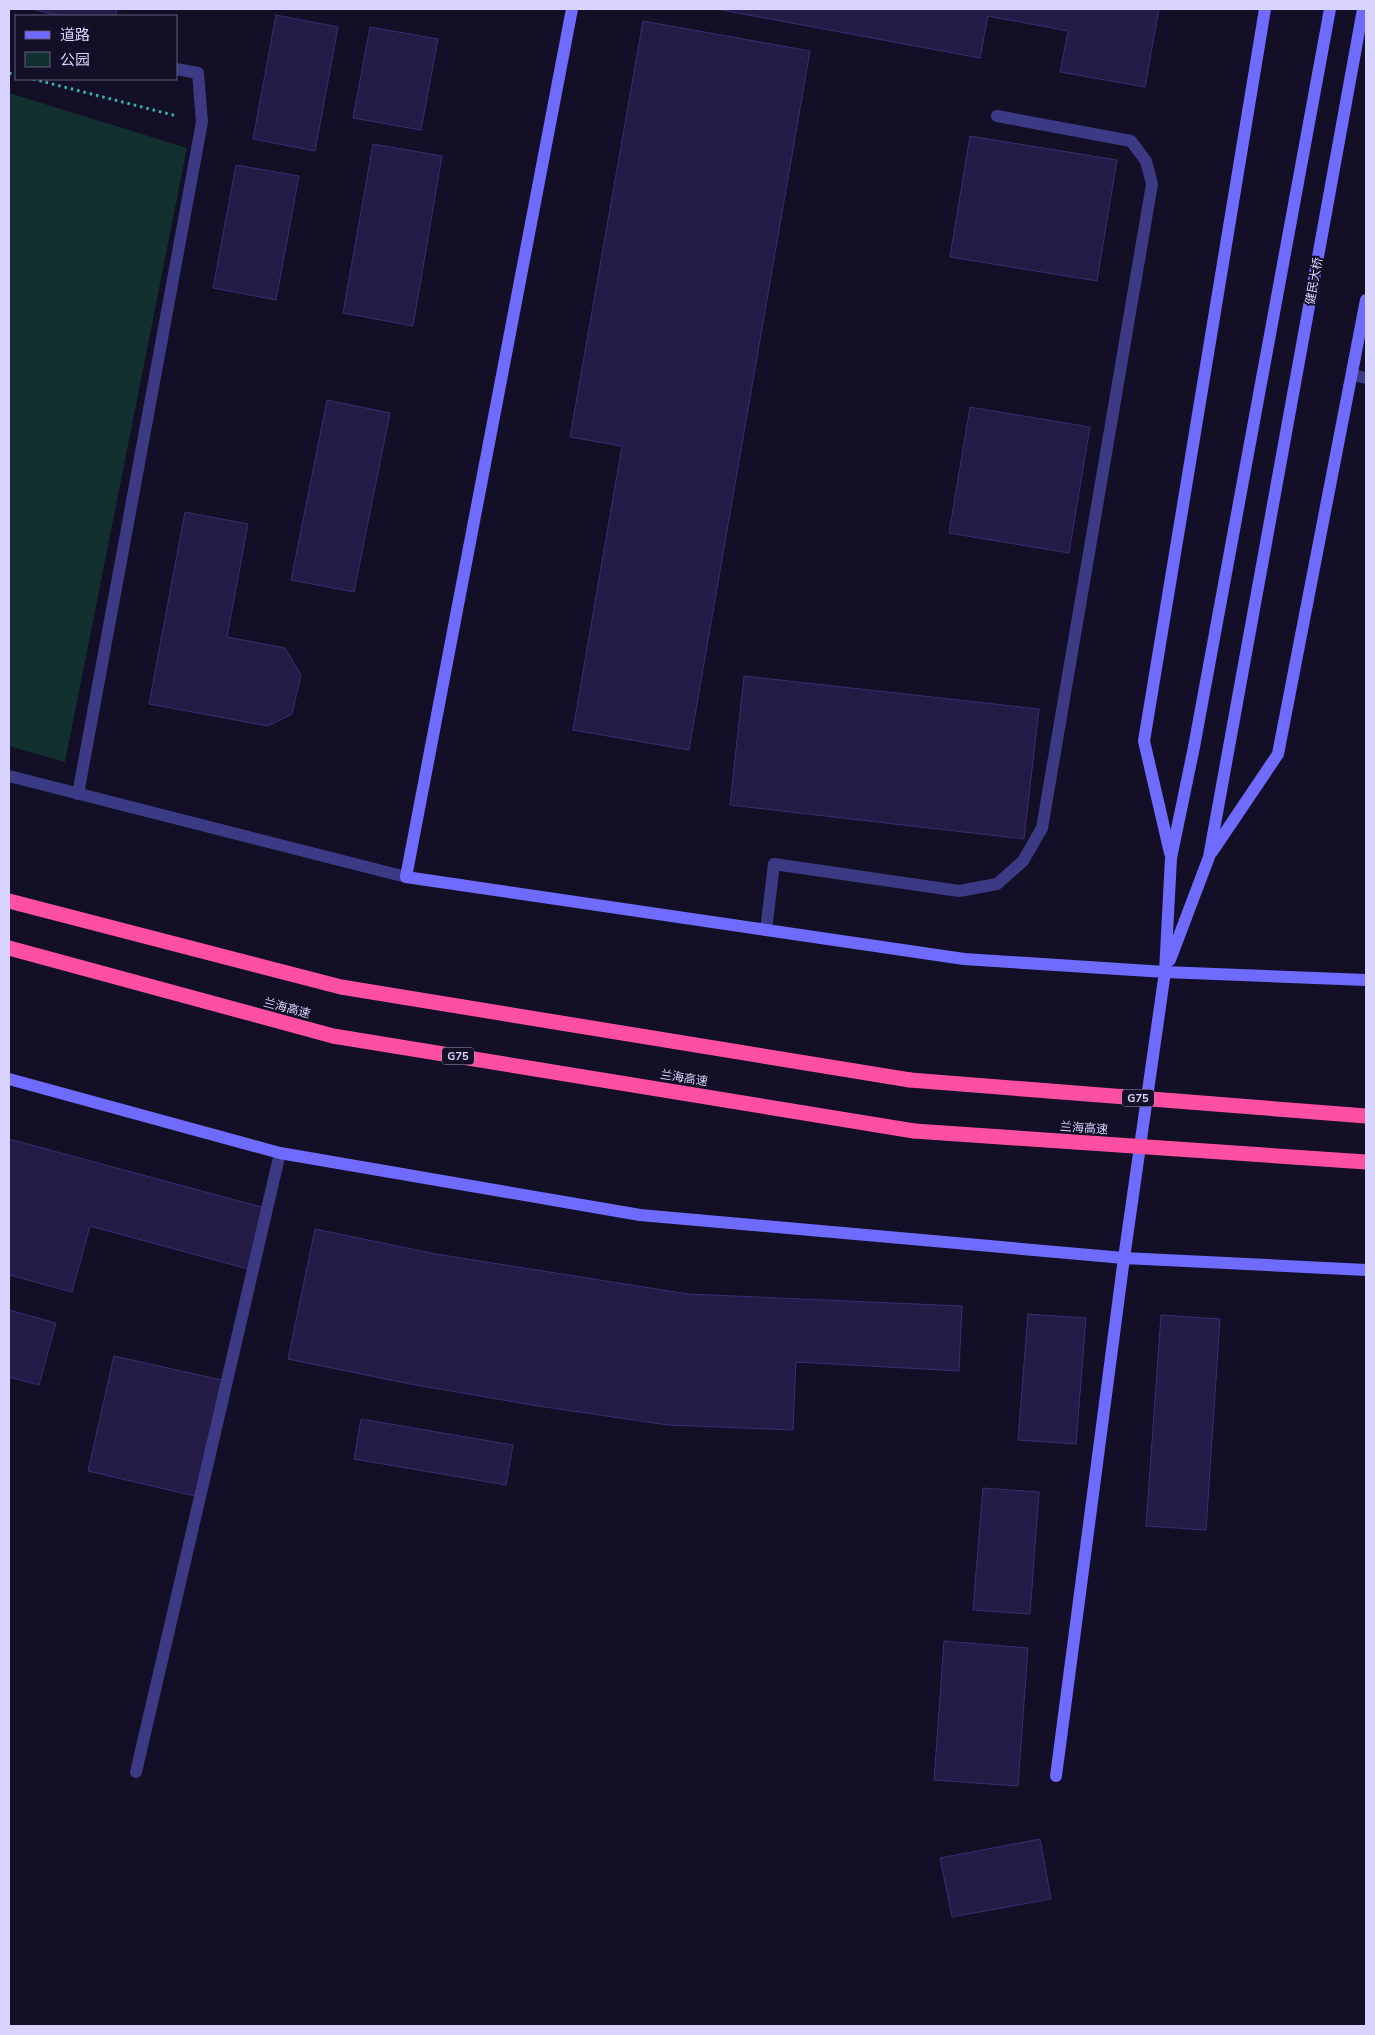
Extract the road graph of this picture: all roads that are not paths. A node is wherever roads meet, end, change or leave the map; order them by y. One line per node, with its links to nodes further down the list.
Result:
1 (572, 9): 14 (street)
2 (1265, 9): 13 (street)
3 (1330, 9): 13 (street)
4 (1363, 9): 12 (street, 健民大桥)
5 (178, 69): 11 (street)
6 (997, 116): 16 (street)
7 (1366, 300): 8 (street)
8 (1353, 375): 9 (street); 12 (street)
9 (1366, 378)
10 (9, 776): 11 (street)
11 (78, 794): 14 (street)
12 (1210, 856): 18 (street)
13 (1171, 858): 18 (street)
14 (406, 877): 16 (street)
15 (9, 901): 21 (highway, G75, bridge)
16 (766, 930): 18 (street)
17 (9, 948): 23 (highway, 兰海高速 / G75, bridge)
18 (1165, 972): 19 (street); 24 (street)
19 (1366, 980)
20 (9, 1079): 22 (street)
21 (1366, 1116)
22 (280, 1153): 24 (street); 26 (street)
23 (1366, 1162)
24 (1124, 1258): 25 (street); 27 (street)
25 (1366, 1270)
26 (136, 1772)
27 (1056, 1776)

